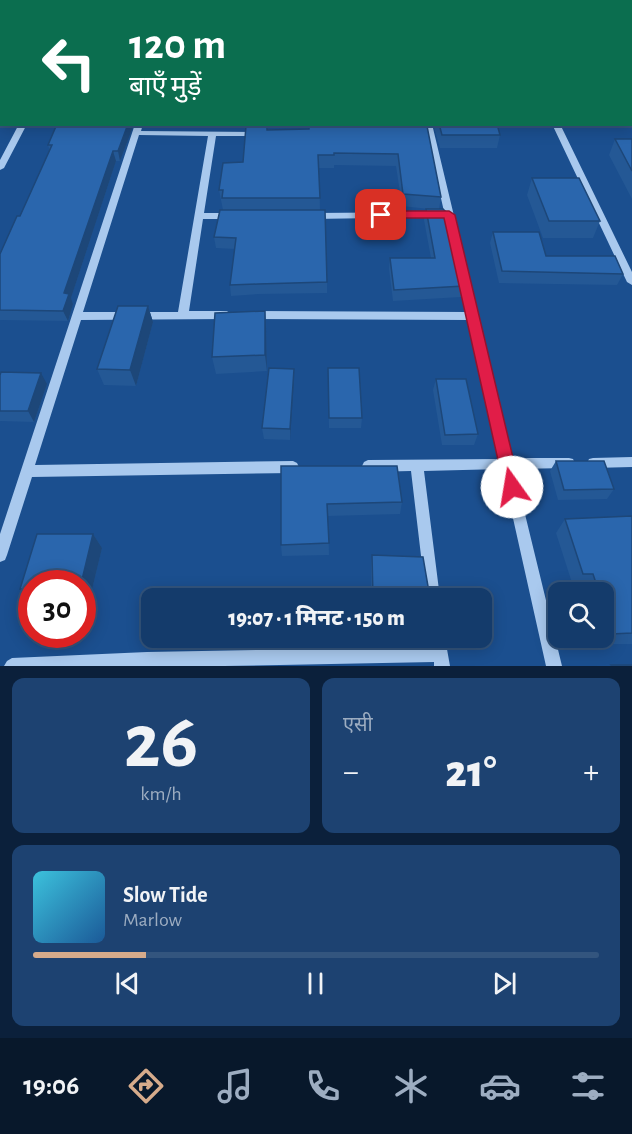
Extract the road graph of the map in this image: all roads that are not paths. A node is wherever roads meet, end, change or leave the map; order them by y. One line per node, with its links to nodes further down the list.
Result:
1 (22, 126): 7 (street)
2 (557, 126): 12 (street)
3 (137, 129): 5 (street); 14 (street)
4 (425, 131): 8 (street)
5 (212, 134): 6 (street); 9 (street)
6 (270, 134)
7 (0, 168)
8 (449, 215): 11 (street); 15 (street)
9 (199, 216): 10 (street); 13 (street)
10 (246, 216)
11 (306, 216)
12 (632, 282)
13 (183, 315): 14 (street); 15 (street)
14 (77, 316): 21 (street)
15 (472, 316): 17 (street)
16 (632, 462): 17 (street)
17 (507, 464): 19 (street); 27 (street)
18 (358, 466): 19 (street)
19 (417, 466): 23 (street)
20 (310, 467): 21 (street)
21 (27, 471): 22 (street)
22 (0, 555)
23 (432, 588)
24 (441, 660): 25 (street)
25 (147, 663): 26 (street)
26 (12, 666)
27 (554, 666)

